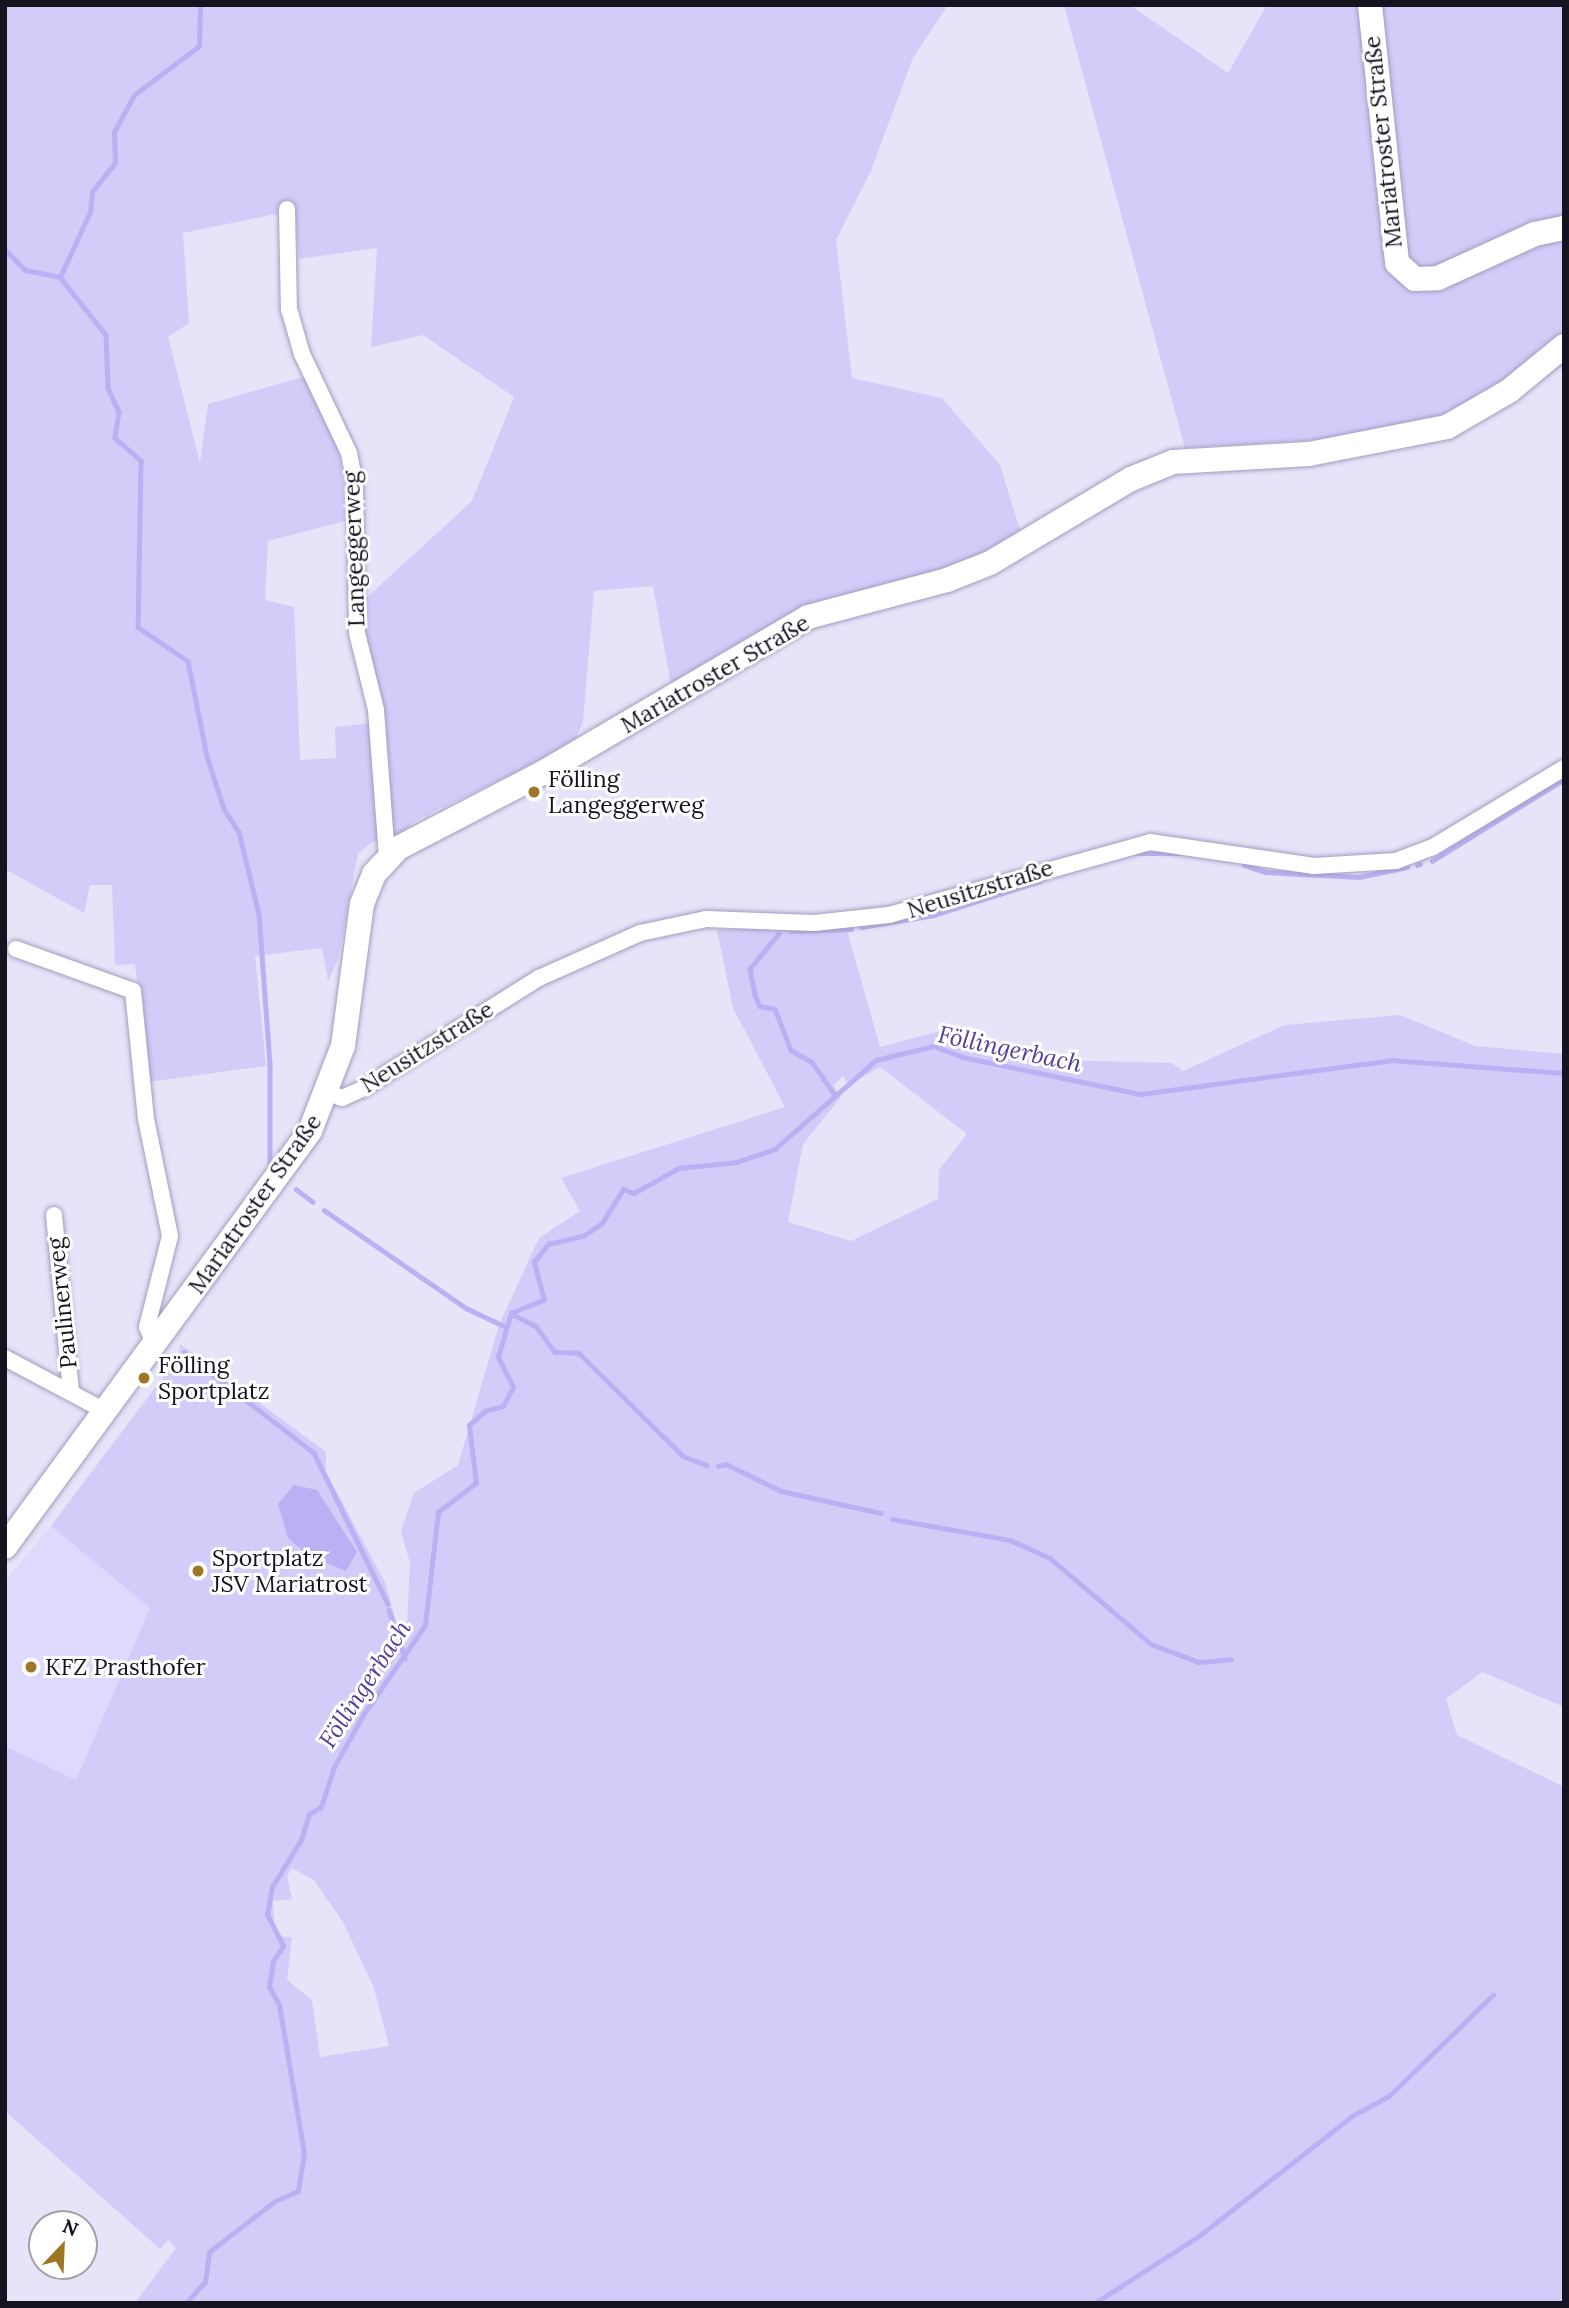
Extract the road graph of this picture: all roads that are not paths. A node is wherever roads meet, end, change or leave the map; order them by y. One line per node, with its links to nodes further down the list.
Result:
1 (1370, 5): 3 (main road, Mariatroster Straße)
2 (287, 209): 6 (street, Langeggerweg)
3 (1564, 228)
4 (1564, 346): 6 (main road, Mariatroster Straße)
5 (1564, 768): 8 (street, Neusitzstraße)
6 (387, 857): 8 (main road, Mariatroster Straße)
7 (16, 949): 10 (street, Mariatroster Straße)
8 (329, 1093): 10 (main road, Mariatroster Straße)
9 (54, 1215): 12 (street, Paulinerweg)
10 (155, 1345): 13 (main road, Mariatroster Straße)
11 (5, 1358): 12 (street, Paulinerweg)
12 (71, 1391): 13 (street, Paulinerweg)
13 (107, 1412): 14 (main road, Mariatroster Straße)
14 (5, 1547)

